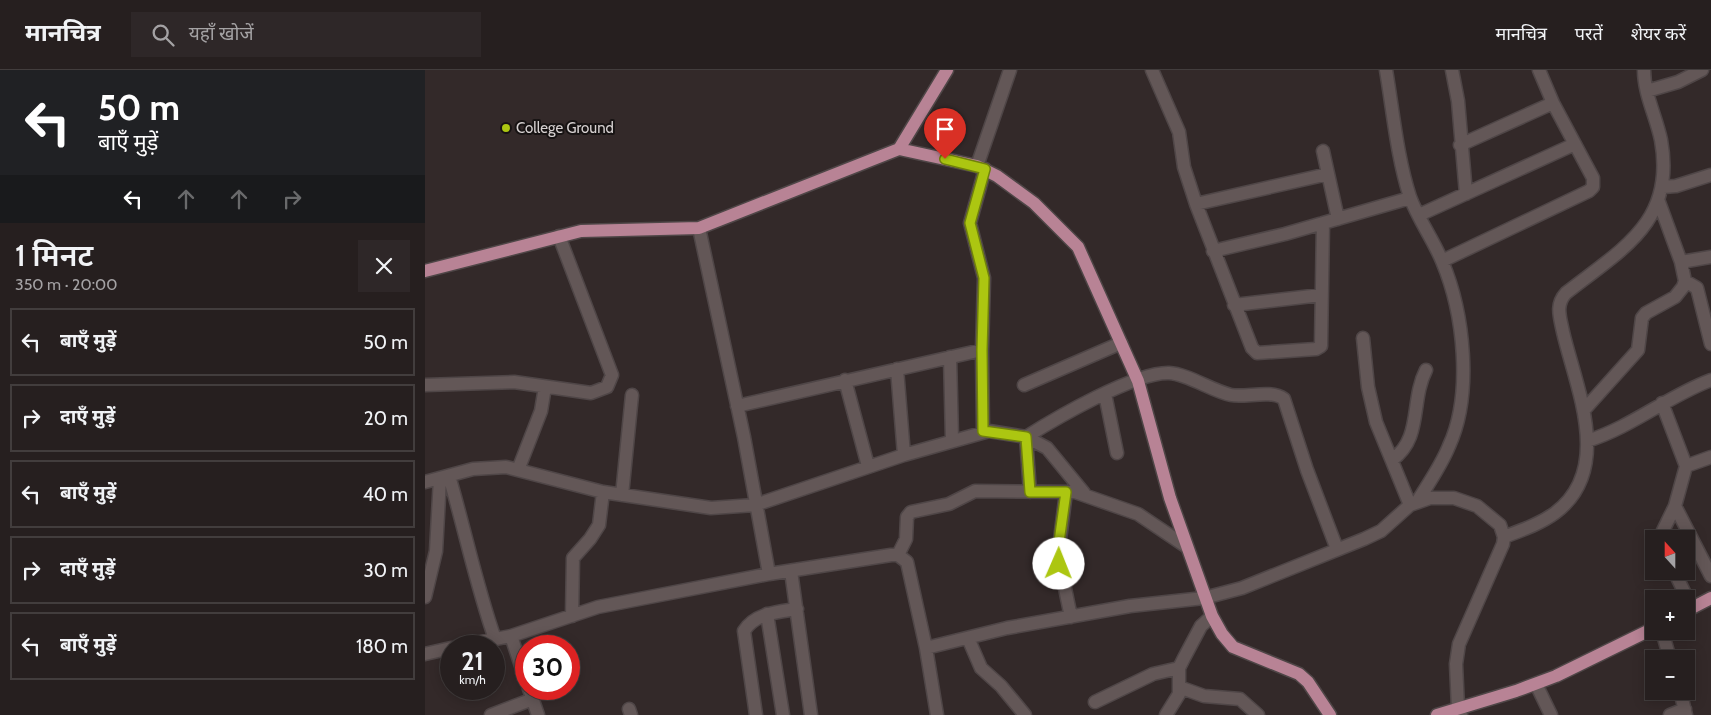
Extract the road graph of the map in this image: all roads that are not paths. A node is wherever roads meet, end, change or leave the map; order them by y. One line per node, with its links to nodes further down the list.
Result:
1 (947, 70): 13 (main road)
2 (1010, 70): 15 (street)
3 (1152, 70): 22 (street)
4 (1386, 70): 20 (street)
5 (1452, 70): 12 (street)
6 (1539, 70): 10 (street)
7 (1644, 70): 9 (street)
8 (1702, 70): 9 (street)
9 (1647, 91): 18 (street)
10 (1553, 103): 11 (street); 12 (street)
11 (1575, 144): 19 (street); 30 (street)
12 (1460, 145): 19 (street)
13 (899, 149): 15 (main road); 26 (main road)
14 (1323, 151): 16 (street)
15 (981, 168): 37 (main road); 39 (street)
16 (1328, 174): 22 (street); 24 (street)
17 (1711, 175): 18 (street)
18 (1663, 187): 21 (street)
19 (1466, 194): 23 (street)
20 (1411, 198): 23 (street); 24 (street)
21 (1659, 202): 31 (street); 53 (street)
22 (1196, 204): 28 (street)
23 (1419, 216): 30 (street)
24 (1338, 218): 25 (street)
25 (1323, 223): 28 (street); 34 (street)
26 (699, 228): 27 (main road); 52 (street)
27 (559, 236): 32 (main road); 48 (street)
28 (1213, 251): 35 (street)
29 (1711, 257): 31 (street)
30 (1442, 260): 72 (street)
31 (1681, 262): 33 (street)
32 (425, 271)
33 (1685, 281): 38 (street); 53 (street)
34 (1321, 295): 35 (street); 35 (street)
35 (1234, 305)
36 (1363, 338): 61 (street)
37 (1121, 343): 45 (main road); 47 (street)
38 (1711, 344)
39 (982, 350): 40 (street); 54 (street)
40 (951, 357): 41 (street); 56 (street)
41 (897, 369): 43 (street); 59 (street)
42 (1426, 370): 61 (street)
43 (845, 380): 52 (street); 62 (street)
44 (1711, 380): 51 (street)
45 (1138, 381): 49 (street); 77 (main road); 78 (street)
46 (425, 385): 48 (street)
47 (1024, 385)
48 (545, 387): 64 (street)
49 (1105, 394): 55 (street); 58 (street)
50 (632, 395): 71 (street)
51 (1662, 403): 57 (street); 63 (street)
52 (737, 406): 73 (street)
53 (1584, 410): 57 (street)
54 (983, 431): 55 (street); 56 (street)
55 (1026, 437): 68 (street); 70 (street)
56 (952, 439): 59 (street)
57 (1587, 440): 76 (street)
58 (1117, 453)
59 (904, 455): 62 (street)
60 (1711, 457): 63 (street)
61 (1392, 460): 72 (street)
62 (868, 466): 73 (street)
63 (1686, 466): 74 (street)
64 (518, 470): 65 (street); 67 (street)
65 (444, 477): 66 (street); 83 (street); 93 (street)
66 (425, 482)
67 (603, 492): 71 (street); 89 (street)
68 (1030, 492): 69 (street); 79 (street)
69 (1066, 492): 70 (street); 91 (street)
70 (1084, 494): 77 (street)
71 (623, 495): 73 (street)
72 (1414, 504): 76 (street); 78 (street)
73 (755, 505): 81 (street)
74 (1675, 506): 75 (street); 82 (street)
75 (1663, 530)
76 (1504, 537): 107 (street)
77 (1187, 547): 84 (main road)
78 (1337, 549): 84 (street)
79 (898, 555): 80 (street); 98 (street)
80 (791, 571): 81 (street); 87 (street)
81 (769, 574): 89 (street)
82 (1711, 576)
83 (425, 597)
84 (1204, 598): 90 (main road); 91 (street)
85 (1711, 598): 86 (main road)
86 (1695, 606)
87 (797, 609): 88 (street); 113 (street)
88 (767, 614): 111 (street); 112 (street)
89 (572, 616): 94 (street)
90 (1212, 616): 101 (street); 118 (main road)
91 (1071, 617): 96 (street)
92 (1645, 632): 102 (main road)
93 (494, 635)
94 (511, 636): 95 (street); 97 (street)
95 (505, 637)
96 (968, 638): 98 (street); 115 (street)
97 (515, 648)
98 (926, 648): 114 (street)
99 (440, 651): 100 (street)
100 (425, 654)
101 (1179, 668): 103 (street); 106 (street)
102 (1536, 684): 107 (main road); 120 (street)
103 (1179, 687): 116 (street); 117 (street)
104 (520, 700): 109 (street)
105 (533, 700): 110 (street)
106 (1095, 702)
107 (1460, 711): 119 (main road)
108 (1686, 712): 121 (street)
109 (491, 715)
110 (538, 715)
111 (756, 715)
112 (783, 715)
113 (811, 715)
114 (937, 715)
115 (1025, 715)
116 (1167, 715)
117 (1258, 715)
118 (1330, 715)
119 (1438, 715)
120 (1551, 715)
121 (1670, 715)

